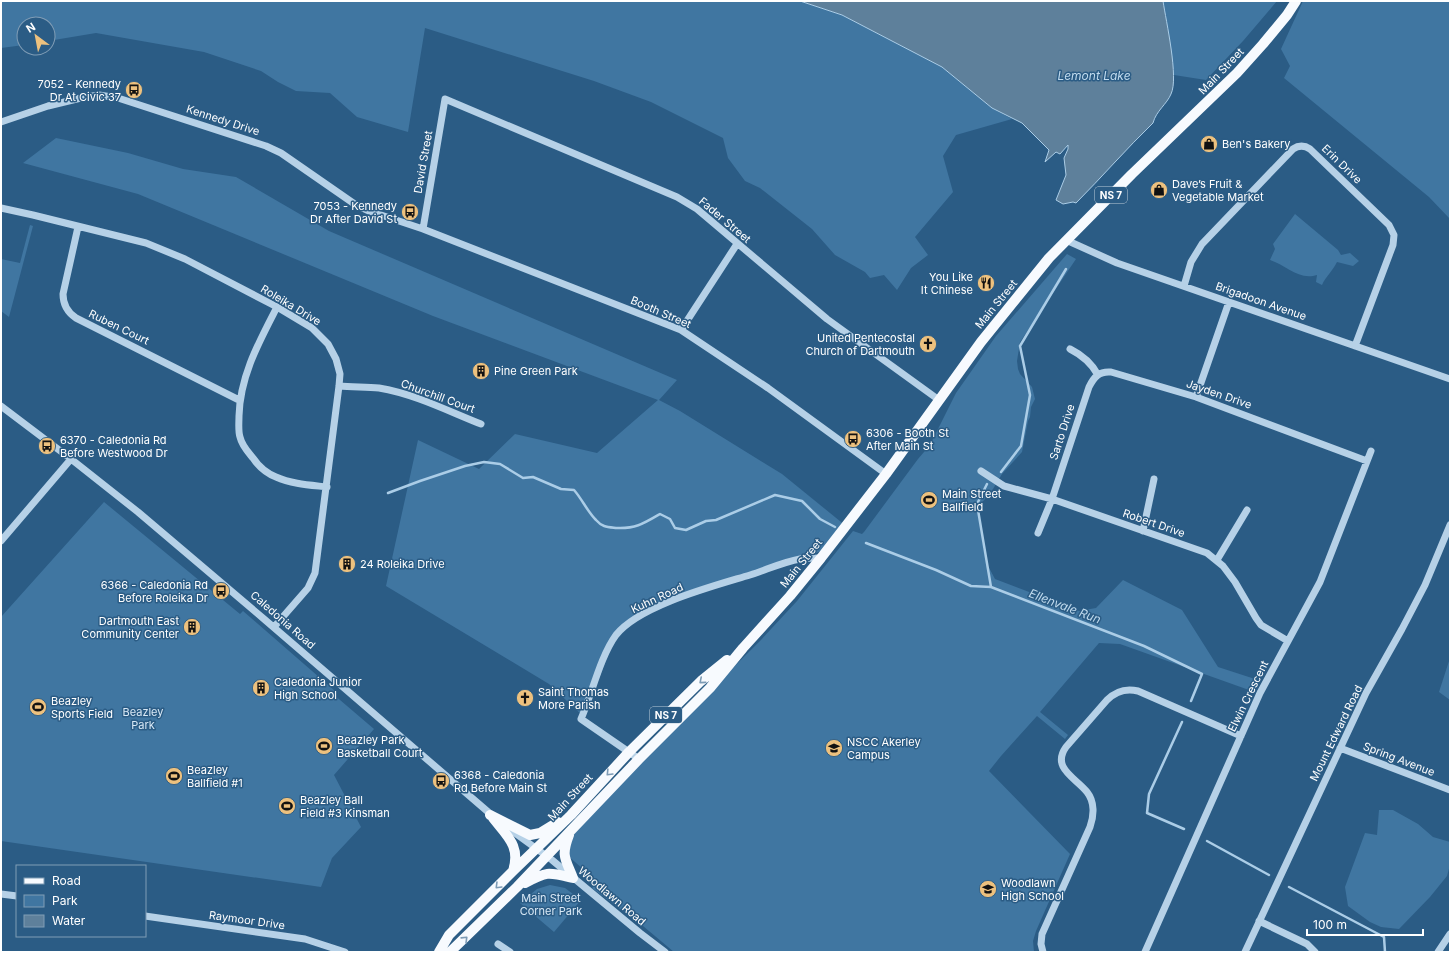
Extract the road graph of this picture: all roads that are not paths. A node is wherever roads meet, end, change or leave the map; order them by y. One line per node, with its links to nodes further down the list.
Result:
1 (1296, 1): 7 (main road, Main Street / NS 7)
2 (445, 99): 6 (street, David Street); 8 (street, Fader Street)
3 (1, 122): 6 (street, Kennedy Drive)
4 (1, 208): 5 (street, Roleika Drive)
5 (78, 227): 11 (street, Roleika Drive); 19 (street, Ruben Court)
6 (423, 229): 12 (street, Booth Street)
7 (1066, 240): 9 (street, Brigadoon Avenue); 20 (main road, Main Street / NS 7)
8 (737, 244): 12 (street); 20 (street, Fader Street)
9 (1184, 286): 10 (street, Brigadoon Avenue); 13 (street, Erin Drive)
10 (1229, 302): 13 (street, Brigadoon Avenue); 18 (street)
11 (277, 307): 17 (street, Roleika Drive); 19 (street)
12 (681, 330): 27 (street, Booth Street)
13 (1355, 346): 16 (street, Brigadoon Avenue)
14 (1070, 349): 15 (street)
15 (1098, 375): 18 (street, Jayden Drive); 30 (street, Sarto Drive)
16 (1450, 379)
17 (339, 386): 22 (street, Churchill Court); 29 (street, Roleika Drive)
18 (1196, 397): 25 (street, Jayden Drive)
19 (239, 400): 29 (street)
20 (939, 400): 27 (main road, Main Street / NS 7)
21 (1, 406): 24 (street, Caledonia Road)
22 (481, 424)
23 (1371, 451): 25 (street, Elwin Crescent)
24 (71, 459): 35 (street); 38 (street, Caledonia Road)
25 (1367, 461): 39 (street, Elwin Crescent)
26 (982, 471): 30 (street, Robert Drive)
27 (886, 474): 36 (main road, Main Street / NS 7)
28 (1154, 479): 33 (street)
29 (327, 487): 38 (street, Roleika Drive)
30 (1052, 499): 33 (street, Robert Drive); 34 (street, Sarto Drive)
31 (1247, 510): 37 (street)
32 (1450, 525): 42 (street, Mount Edward Road)
33 (1143, 531): 37 (street, Robert Drive)
34 (1038, 533)
35 (1, 541)
36 (821, 558): 40 (main road, Main Street / NS 7); 43 (street, Kuhn Road)
37 (1217, 560): 39 (street, Robert Drive)
38 (274, 627): 46 (street, Caledonia Road)
39 (1288, 641): 41 (street, Elwin Crescent)
40 (743, 648): 43 (main road, Main Street / NS 7, one-way to 43); 44 (main road, Main Street / NS 7)
41 (1241, 736): 65 (street); 66 (street, Elwin Crescent)
42 (1340, 748): 45 (street, Spring Avenue); 57 (street, Mount Edward Road)
43 (629, 752): 44 (street, Kuhn Road); 47 (main road, Main Street / NS 7, one-way to 47)
44 (639, 759): 48 (main road, Main Street / NS 7)
45 (1450, 789)
46 (490, 815): 47 (main road); 49 (street, Caledonia Road); 51 (main road)
47 (571, 815): 49 (main road, Main Street / NS 7)
48 (570, 831): 50 (main road, Main Street / NS 7); 52 (main road)
49 (537, 849): 50 (street, Caledonia Road); 51 (main road, Main Street / NS 7)
50 (546, 856): 52 (street, Woodlawn Road); 53 (main road, Main Street / NS 7)
51 (513, 871): 61 (main road, Main Street / NS 7, one-way to 61)
52 (573, 878): 53 (main road); 64 (street, Woodlawn Road)
53 (518, 886): 62 (main road, Main Street / NS 7, one-way to 53)
54 (1, 894): 55 (street)
55 (16, 896)
56 (146, 916): 60 (street, Raymoor Drive)
57 (1259, 921): 67 (street, Mount Edward Road); 68 (street)
58 (1450, 934): 69 (street)
59 (498, 944): 63 (street)
60 (345, 952)
61 (439, 952)
62 (450, 952)
63 (510, 952)
64 (665, 952)
65 (1043, 952)
66 (1145, 952)
67 (1245, 952)
68 (1315, 952)
69 (1438, 952)

